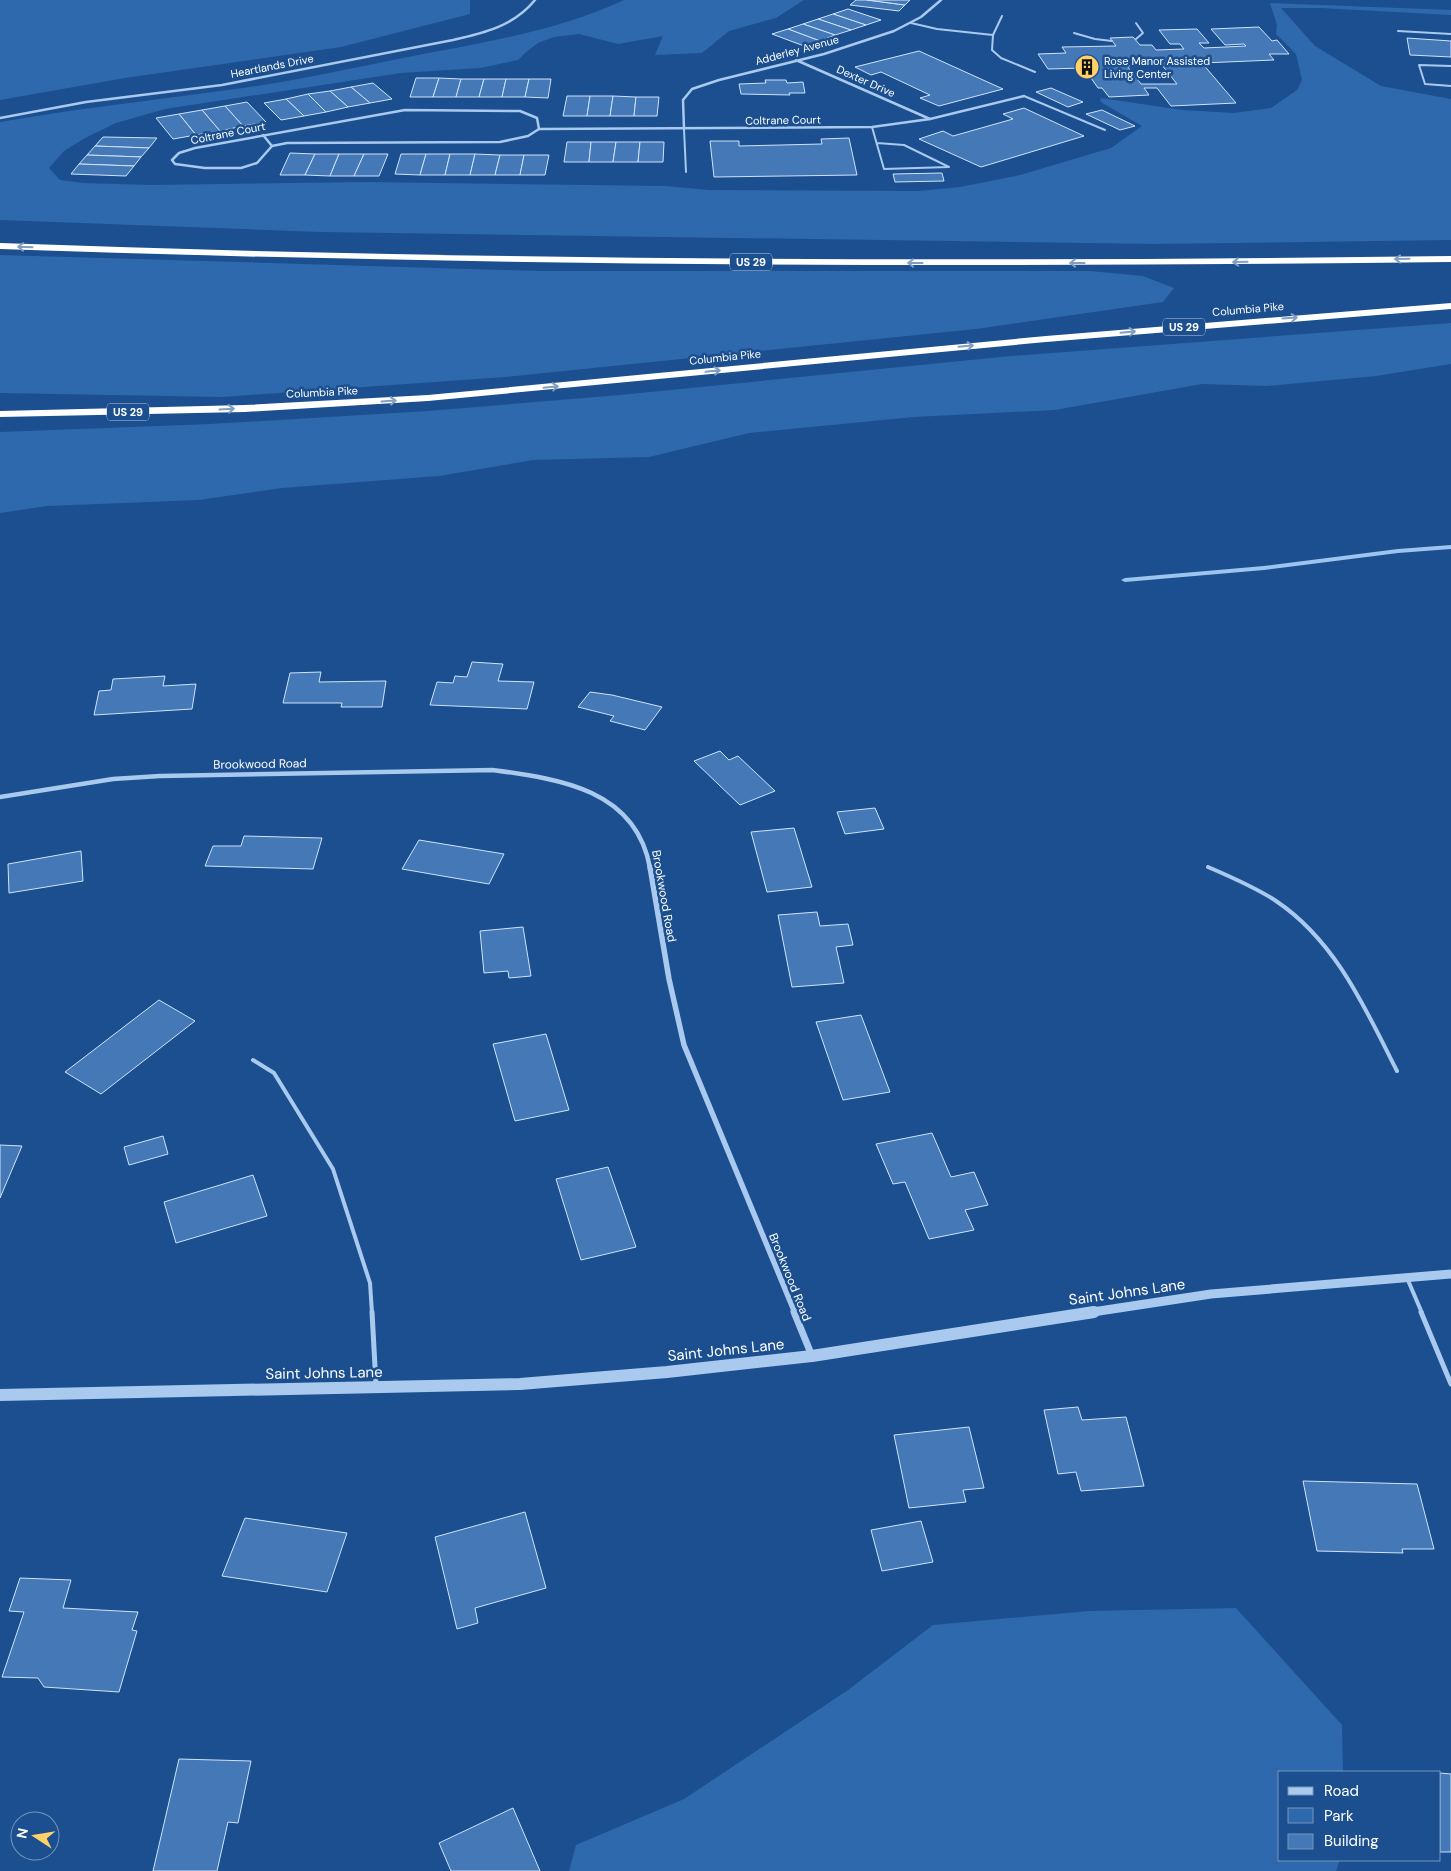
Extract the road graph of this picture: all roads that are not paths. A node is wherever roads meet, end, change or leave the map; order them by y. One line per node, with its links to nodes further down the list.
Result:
1 (535, 0): 17 (street, Heartlands Drive)
2 (941, 0): 4 (street, Adderley Avenue)
3 (1002, 16): 9 (lane)
4 (911, 23): 9 (lane); 12 (street, Adderley Avenue)
5 (1136, 23): 10 (lane)
6 (1398, 31): 8 (lane)
7 (1074, 33): 11 (lane)
8 (1451, 34)
9 (993, 35): 14 (lane)
10 (1136, 40)
11 (1112, 41)
12 (795, 60): 18 (street, Dexter Drive); 21 (street, Adderley Avenue)
13 (1451, 66): 15 (lane)
14 (1035, 72)
15 (1451, 86)
16 (1024, 96): 18 (street, Coltrane Court); 22 (lane)
17 (0, 118)
18 (930, 119): 19 (street, Coltrane Court)
19 (872, 127): 21 (street, Coltrane Court); 24 (lane)
20 (538, 129): 21 (street, Coltrane Court); 23 (street, Coltrane Court); 25 (street, Coltrane Court)
21 (684, 130): 26 (lane)
22 (1105, 130)
23 (263, 135): 25 (street); 25 (street, Coltrane Court)
24 (877, 143): 24 (lane)
25 (272, 146)
26 (686, 172)
27 (0, 246): 28 (highway, US 29, one-way to 27)
28 (1451, 259)
29 (1451, 306): 30 (highway, Columbia Pike / US 29, one-way to 29)
30 (178, 411): 31 (highway, Columbia Pike / US 29); 32 (highway)
31 (0, 413)
32 (0, 422)
33 (0, 797): 39 (street, Brookwood Road)
34 (1208, 867): 36 (lane)
35 (253, 1060): 41 (lane)
36 (1397, 1071)
37 (1451, 1274): 38 (street, Saint Johns Lane)
38 (1407, 1277): 39 (street, Saint Johns Lane); 40 (lane)
39 (812, 1356): 41 (street, Saint Johns Lane)
40 (1451, 1384)
41 (376, 1387): 42 (street, Saint Johns Lane)
42 (0, 1395)

